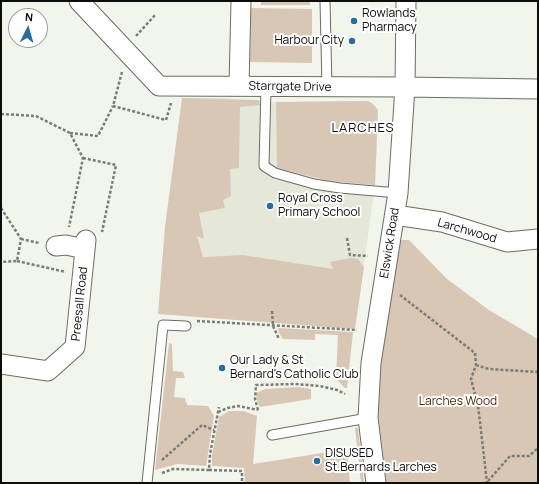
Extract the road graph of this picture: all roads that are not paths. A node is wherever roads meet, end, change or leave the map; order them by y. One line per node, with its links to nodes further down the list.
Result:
1 (79, 1): 5 (street, Starrgate Drive)
2 (241, 1): 5 (street)
3 (325, 1): 7 (lane)
4 (406, 1): 8 (street, Elswick Road)
5 (239, 86): 6 (street, Starrgate Drive)
6 (266, 87): 7 (street, Starrgate Drive); 10 (lane)
7 (327, 87): 8 (street, Starrgate Drive)
8 (405, 87): 9 (street, Starrgate Drive); 10 (street, Elswick Road)
9 (538, 89)
10 (398, 193): 11 (street, Elswick Road)
11 (395, 215): 12 (street, Larchwood); 16 (street, Elswick Road)
12 (538, 239)
13 (61, 246): 15 (street, Preesall Road)
14 (186, 326): 18 (lane)
15 (1, 364)
16 (368, 418): 17 (lane); 19 (street, Elswick Road)
17 (272, 435)
18 (147, 478)
19 (376, 483)

